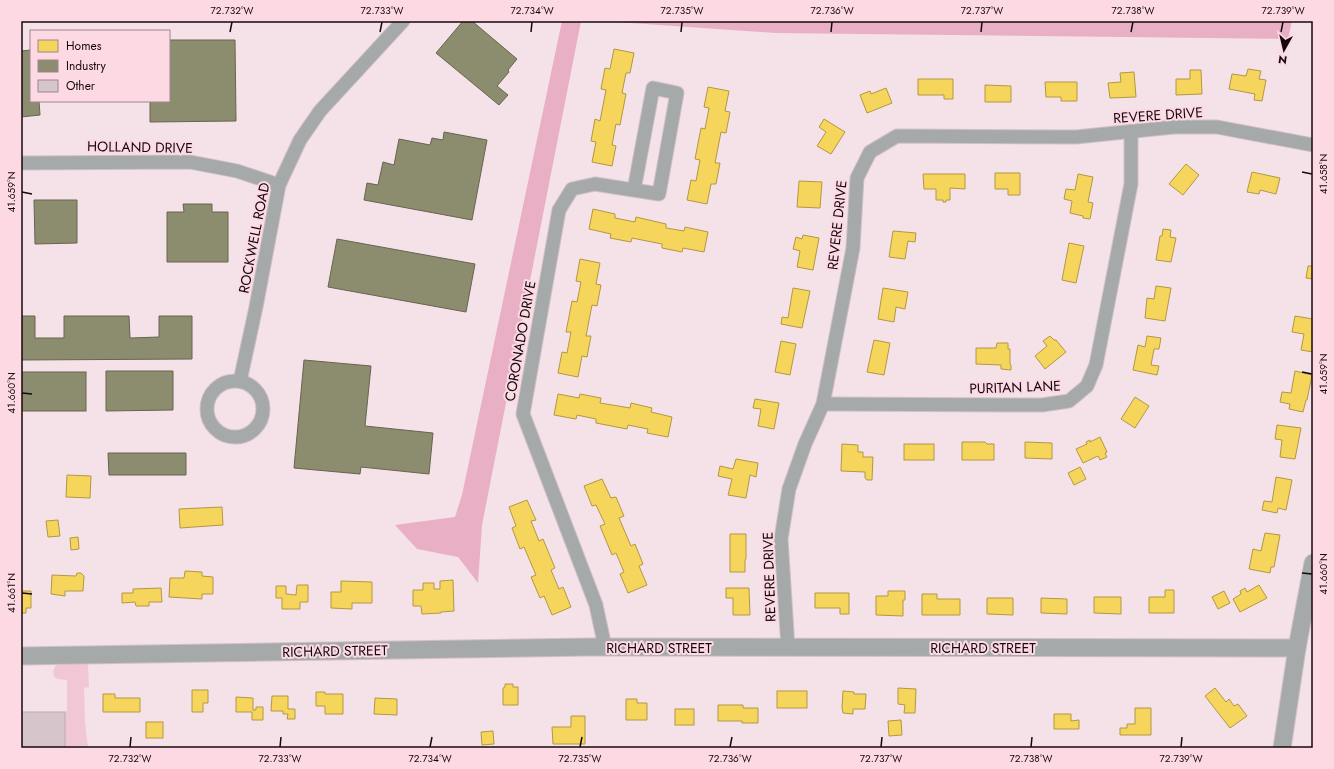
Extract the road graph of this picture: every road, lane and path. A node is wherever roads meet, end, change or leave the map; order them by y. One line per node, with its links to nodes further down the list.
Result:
1 (403, 21): 5 (street, ROCKWELL ROAD)
2 (1131, 132): 3 (street, REVERE DRIVE); 8 (street, REVERE DRIVE); 8 (street, PURITAN LANE)
3 (1313, 145)
4 (21, 163): 5 (street, HOLLAND DRIVE)
5 (279, 185): 7 (street, ROCKWELL ROAD)
6 (634, 190): 6 (street, CORONADO DRIVE); 10 (street, CORONADO DRIVE)
7 (240, 381): 7 (street)
8 (823, 404): 11 (street, REVERE DRIVE)
9 (1313, 563): 12 (street)
10 (605, 647): 11 (street, RICHARD STREET); 13 (street, RICHARD STREET)
11 (788, 648): 12 (street, RICHARD STREET)
12 (1297, 648): 14 (street)
13 (21, 656)
14 (1282, 748)

